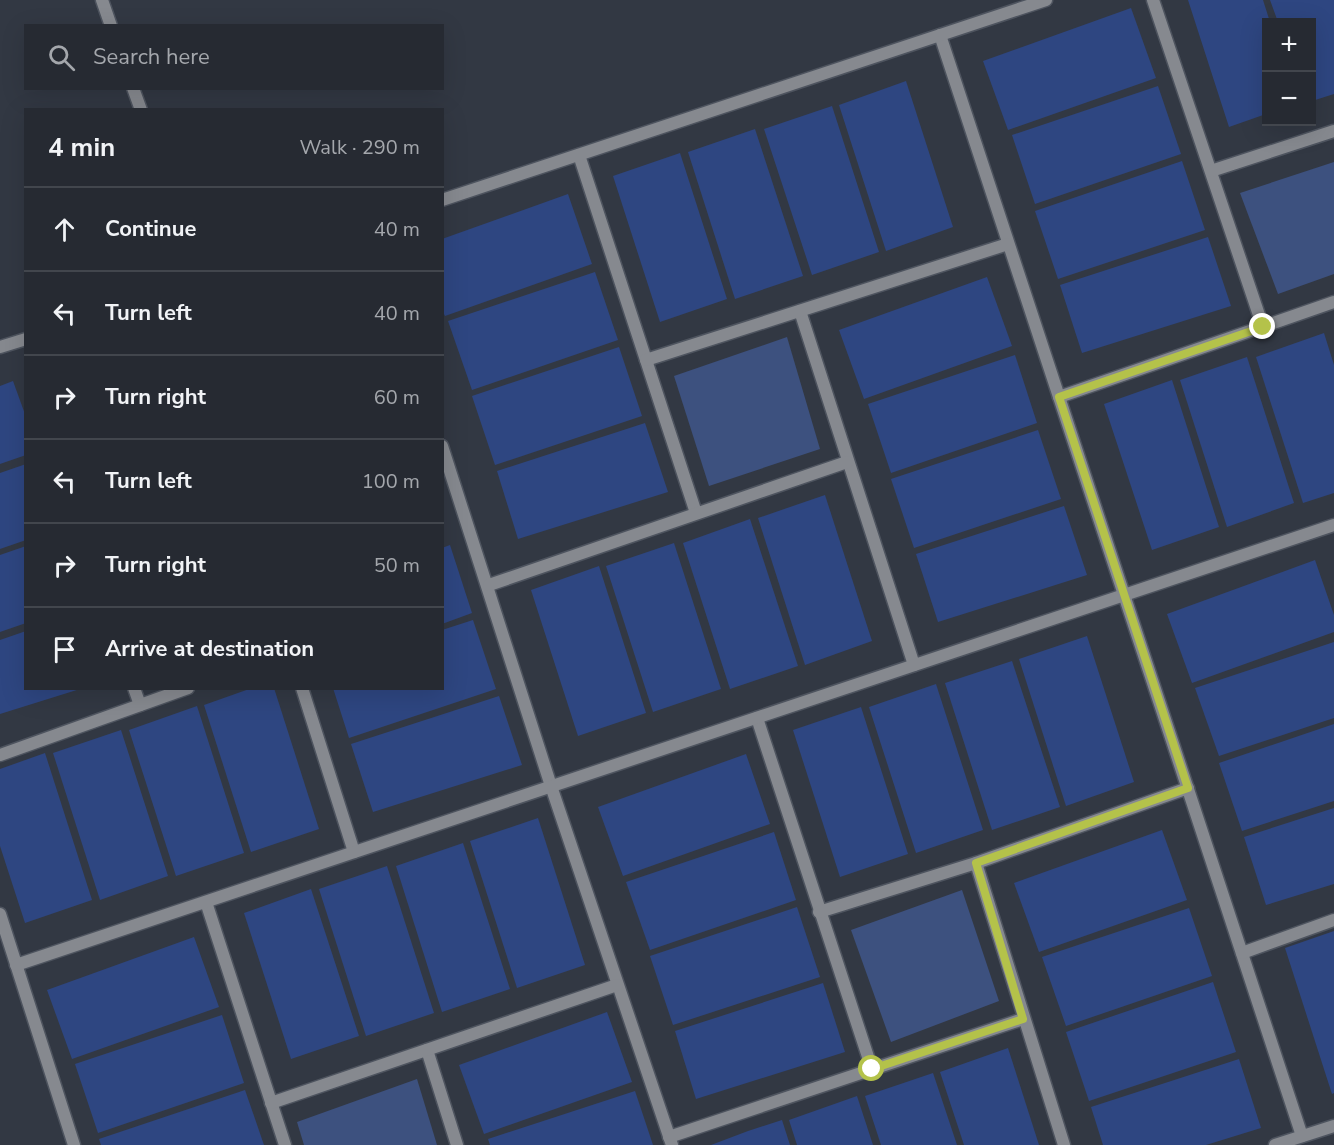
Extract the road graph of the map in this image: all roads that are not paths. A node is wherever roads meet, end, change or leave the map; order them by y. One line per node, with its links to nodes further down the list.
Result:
1 (102, 0): 4 (street)
2 (1046, 0): 5 (street)
3 (1153, 0): 10 (street)
4 (110, 24)
5 (940, 35): 9 (street); 12 (street)
6 (134, 90): 7 (street)
7 (140, 108)
8 (1334, 131): 10 (street)
9 (579, 155): 11 (street); 18 (street)
10 (1211, 171): 15 (street)
11 (444, 199)
12 (1008, 244): 14 (street); 19 (street)
13 (1334, 302): 15 (street)
14 (800, 311): 18 (street); 21 (street)
15 (1263, 327): 19 (street)
16 (24, 343): 17 (street)
17 (0, 347)
18 (646, 360): 22 (street)
19 (1059, 397): 25 (street)
20 (444, 452): 24 (street)
21 (847, 462): 22 (street); 26 (street)
22 (696, 513): 24 (street)
23 (1334, 526): 25 (street)
24 (489, 585): 33 (street)
25 (1124, 595): 26 (street); 34 (street)
26 (914, 665): 31 (street)
27 (135, 690): 30 (street)
28 (182, 690): 30 (street)
29 (303, 690): 35 (street)
30 (140, 705): 32 (street)
31 (757, 718): 33 (street); 38 (street)
32 (0, 755)
33 (551, 786): 35 (street); 43 (street)
34 (1188, 788): 36 (street); 41 (street)
35 (354, 852): 37 (street)
36 (976, 863): 38 (street); 44 (street)
37 (206, 902): 42 (street); 47 (street)
38 (819, 912): 46 (street)
39 (0, 914): 42 (street)
40 (1334, 920): 41 (street)
41 (1242, 953): 49 (street)
42 (16, 965): 51 (street)
43 (617, 985): 45 (street); 50 (street)
44 (1023, 1019): 46 (street); 54 (street)
45 (427, 1050): 47 (street); 53 (street)
46 (872, 1069): 50 (street)
47 (271, 1103): 52 (street)
48 (1334, 1126): 49 (street)
49 (1302, 1136): 55 (street)
50 (670, 1141)
51 (74, 1145)
52 (285, 1145)
53 (457, 1145)
54 (1064, 1145)
55 (1275, 1145)

